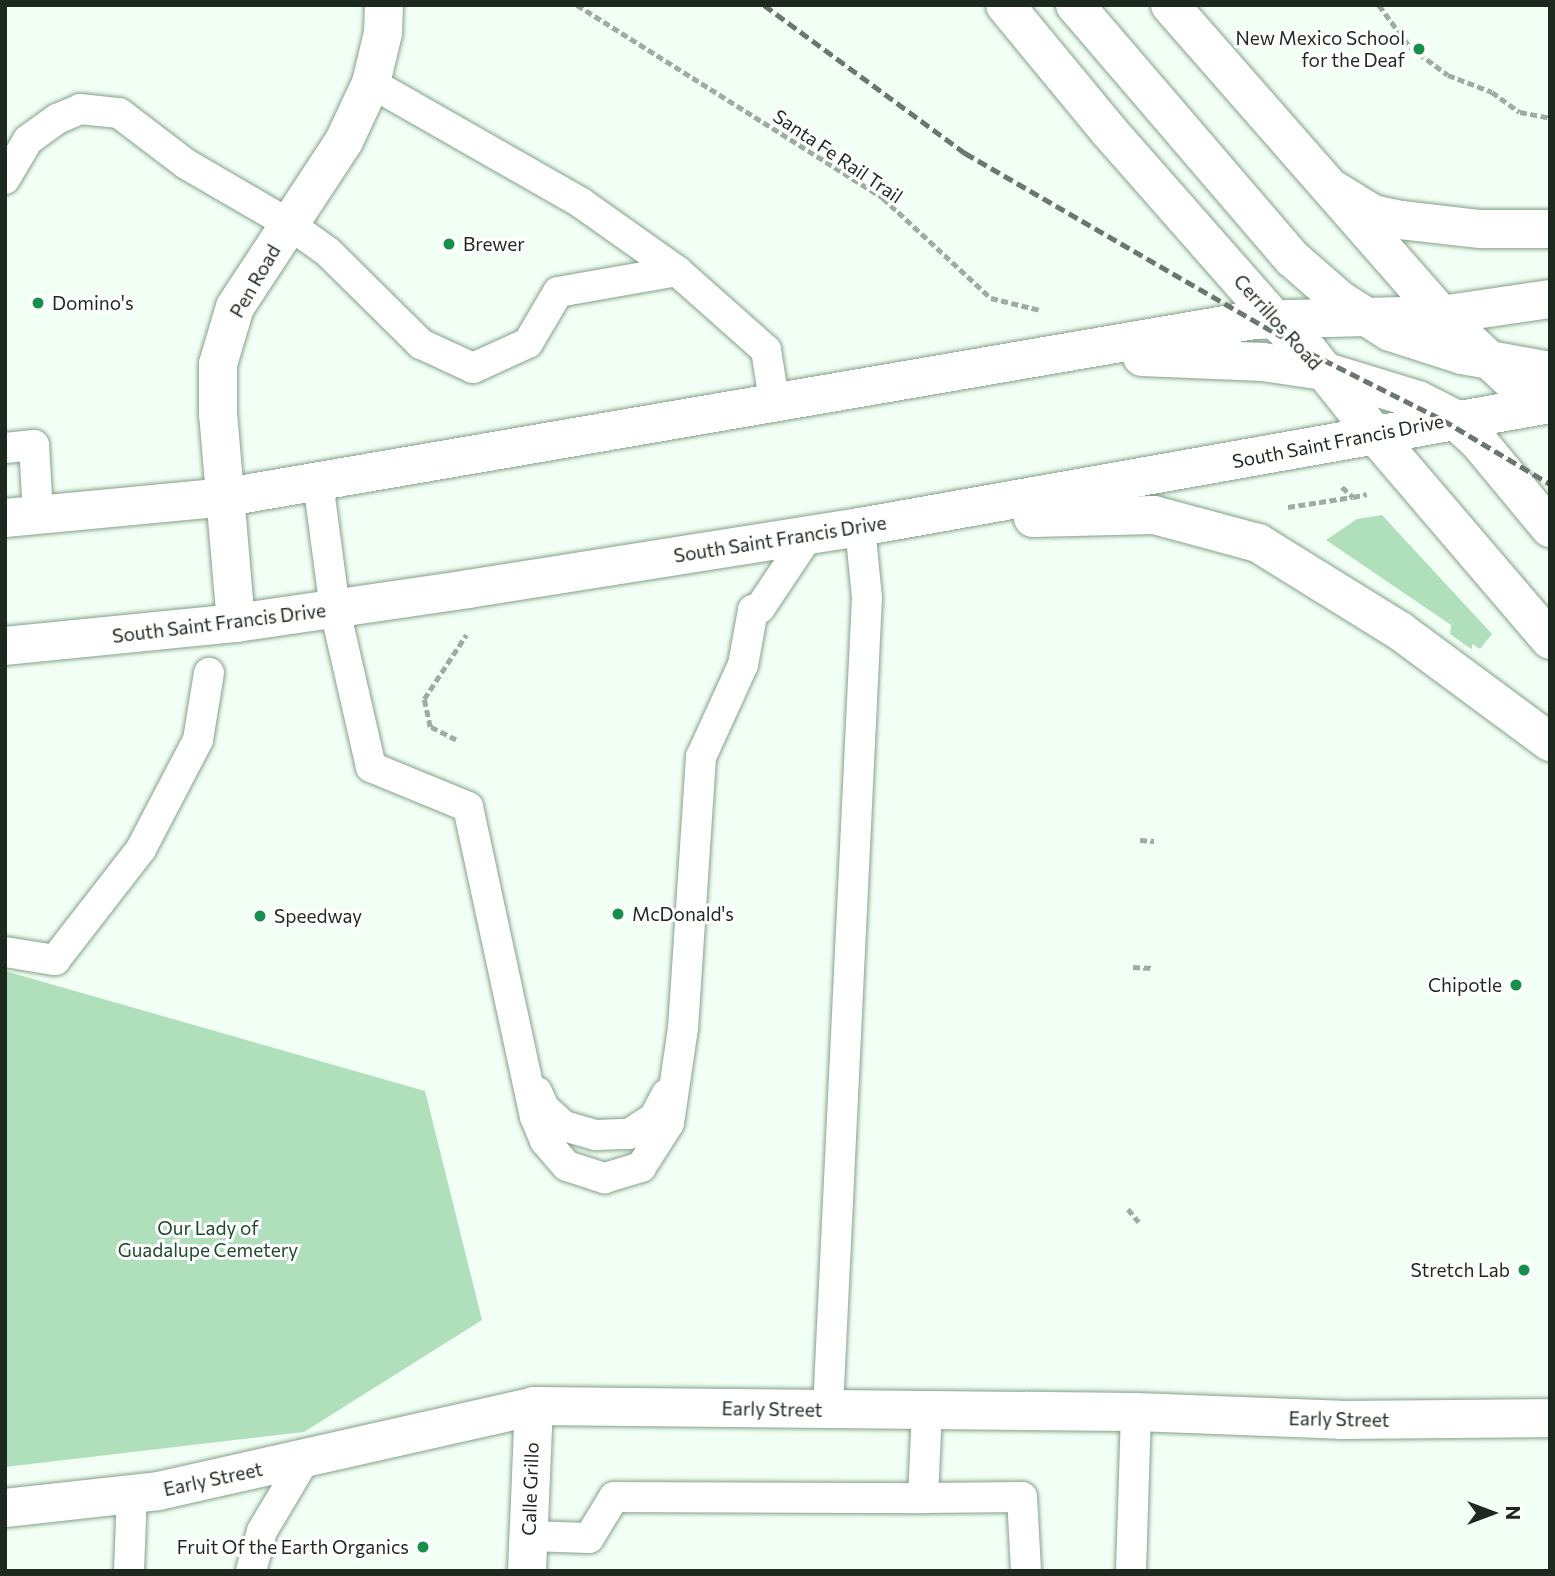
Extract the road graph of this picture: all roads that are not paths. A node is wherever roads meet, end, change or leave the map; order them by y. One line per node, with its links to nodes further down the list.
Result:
1 (384, 5): 5 (main road, Pen Road)
2 (1005, 5): 14 (main road, Cerrillos Road)
3 (1075, 5): 13 (main road)
4 (1170, 5): 7 (main road)
5 (371, 83): 8 (main road, Pen Road); 10 (lane)
6 (5, 179): 8 (lane)
7 (1334, 190): 9 (main road); 12 (main road)
8 (289, 224): 10 (lane); 24 (main road, Pen Road)
9 (1550, 229)
10 (677, 271): 19 (lane)
11 (1550, 299): 12 (main road)
12 (1441, 315): 13 (main road); 16 (main road)
13 (1362, 316): 14 (main road); 16 (main road)
14 (1274, 319): 15 (main road); 17 (main road, Cerrillos Road)
15 (1064, 355): 17 (main road); 19 (main road)
16 (1491, 361): 18 (main road)
17 (1322, 371): 20 (main road); 21 (main road, Cerrillos Road)
18 (1547, 400): 20 (main road, South Saint Francis Drive)
19 (775, 406): 23 (main road)
20 (1453, 418): 21 (main road, South Saint Francis Drive); 27 (main road)
21 (1376, 436): 26 (main road, South Saint Francis Drive); 31 (main road, Cerrillos Road)
22 (20, 447): 25 (lane)
23 (318, 482): 24 (main road); 29 (lane)
24 (227, 497): 25 (main road); 30 (main road, Pen Road)
25 (22, 516)
26 (860, 527): 28 (main road, South Saint Francis Drive); 34 (main road); 39 (lane)
27 (1550, 528)
28 (808, 536): 29 (main road, South Saint Francis Drive); 37 (lane)
29 (335, 610): 30 (main road, South Saint Francis Drive); 36 (lane)
30 (236, 623): 32 (main road, South Saint Francis Drive)
31 (1550, 640)
32 (5, 646)
33 (209, 673): 35 (lane)
34 (1550, 742)
35 (5, 952)
36 (527, 1069): 37 (lane); 37 (lane)
37 (676, 1079)
38 (534, 1406): 39 (main road, Early Street); 43 (main road, Early Street); 47 (main road, Calle Grillo)
39 (828, 1409): 40 (main road, Early Street)
40 (927, 1410): 41 (main road, Early Street); 45 (lane)
41 (1136, 1412): 42 (main road, Early Street); 51 (lane)
42 (1550, 1418)
43 (305, 1459): 44 (main road, Early Street); 49 (lane)
44 (132, 1494): 46 (main road, Early Street); 48 (lane)
45 (923, 1498): 47 (lane); 50 (lane)
46 (5, 1508)
47 (528, 1553)
48 (129, 1571)
49 (251, 1571)
50 (1026, 1571)
51 (1131, 1571)

